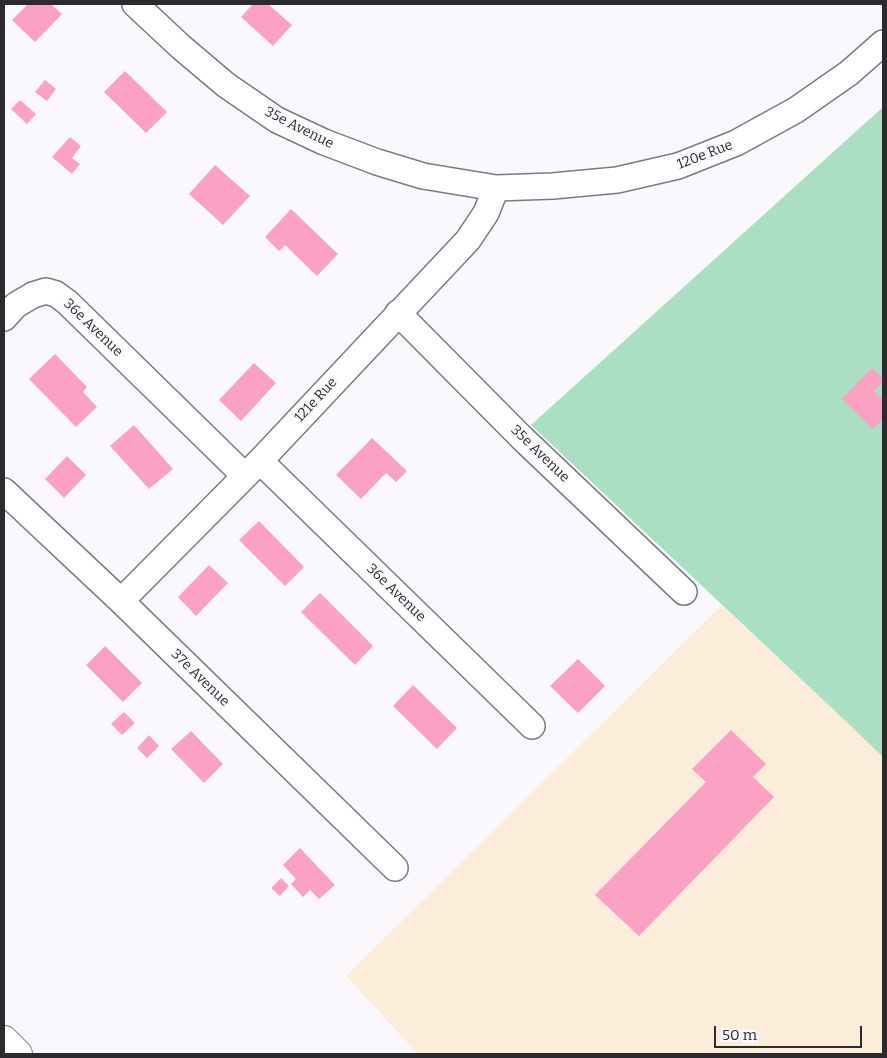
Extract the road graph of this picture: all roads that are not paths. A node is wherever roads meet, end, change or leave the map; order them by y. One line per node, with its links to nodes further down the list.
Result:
1 (135, 4): 3 (street, 35e Avenue)
2 (883, 43): 3 (street, 120e Rue)
3 (496, 188): 4 (street, 121e Rue)
4 (398, 313): 6 (street, 121e Rue); 8 (street, 35e Avenue)
5 (4, 318): 6 (street, 36e Avenue)
6 (252, 468): 9 (street, 121e Rue); 10 (street, 36e Avenue)
7 (4, 491): 9 (street, 37e Avenue)
8 (684, 592)
9 (121, 601): 11 (street, 37e Avenue)
10 (532, 726)
11 (395, 868)
12 (4, 1040): 13 (highway)
13 (18, 1054)

